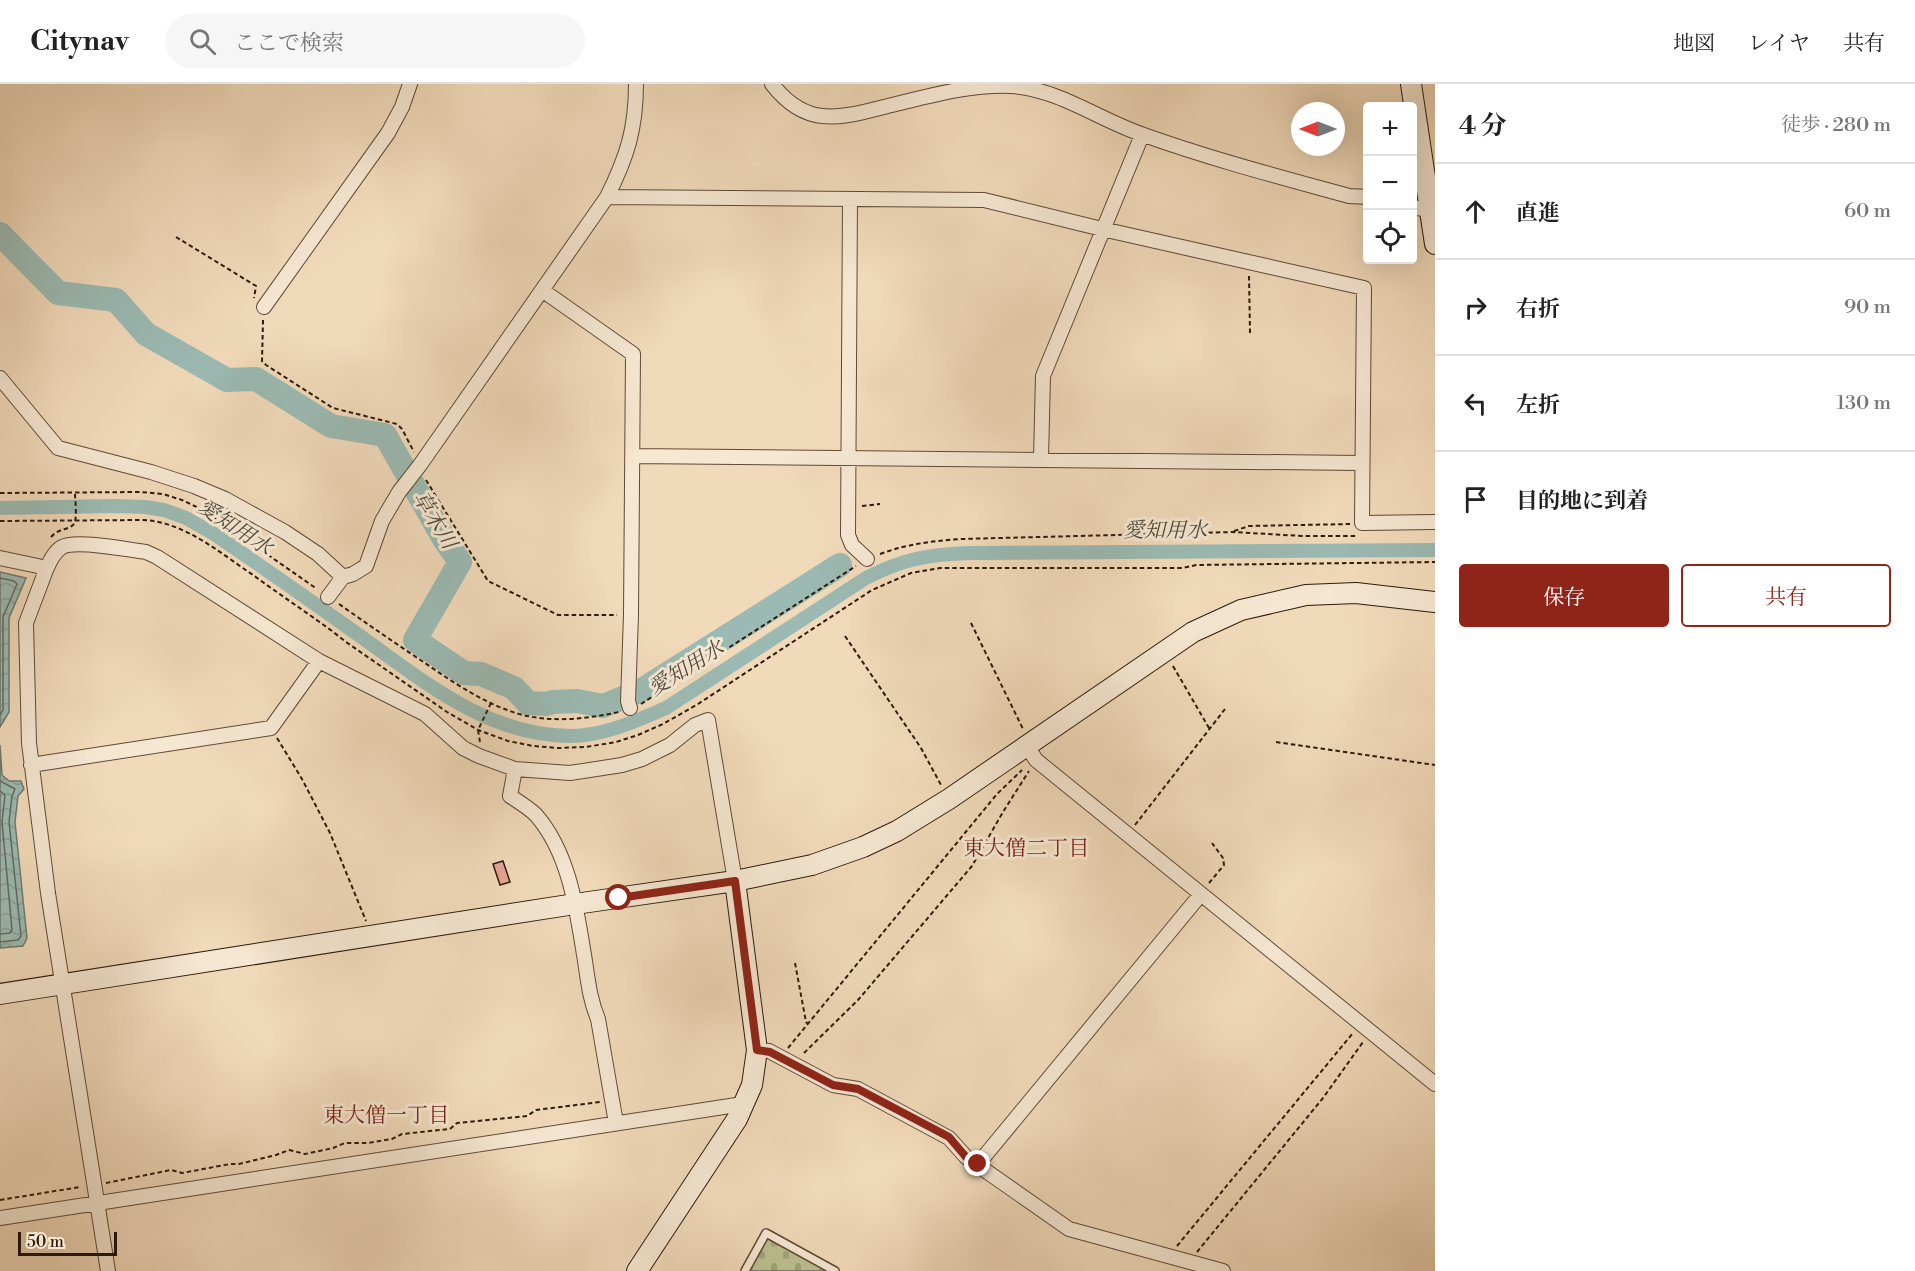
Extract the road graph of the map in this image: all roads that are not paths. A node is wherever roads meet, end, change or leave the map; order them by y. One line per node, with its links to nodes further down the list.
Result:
1 (410, 84): 13 (street)
2 (636, 84): 7 (street)
3 (772, 84): 5 (street)
4 (1411, 84): 9 (street)
5 (1142, 135): 6 (street); 10 (street)
6 (1363, 196)
7 (607, 197): 8 (street); 12 (street)
8 (850, 199): 10 (street); 16 (street)
9 (1426, 210): 11 (street)
10 (1102, 229): 17 (street); 18 (street)
11 (1435, 244)
12 (542, 290): 15 (street); 23 (street)
13 (264, 307)
14 (0, 378): 23 (street)
15 (633, 456): 16 (street); 27 (street)
16 (849, 459): 17 (street); 21 (street)
17 (1041, 459): 18 (street)
18 (1362, 463): 19 (street)
19 (1435, 522)
20 (0, 558): 22 (street)
21 (867, 559)
22 (46, 570): 26 (street); 29 (street)
23 (343, 577): 24 (street)
24 (328, 597)
25 (1435, 602): 28 (street)
26 (319, 661): 29 (street); 30 (street)
27 (630, 708)
28 (1031, 753): 31 (street); 32 (street)
29 (31, 765): 34 (street)
30 (515, 769): 31 (street); 33 (street)
31 (735, 881): 33 (street); 36 (street)
32 (1200, 893): 37 (street); 40 (street)
33 (575, 904): 34 (street); 39 (street)
34 (62, 984): 35 (street); 41 (street)
35 (0, 994)
36 (757, 1050): 38 (street); 40 (street)
37 (1435, 1084)
38 (743, 1104): 39 (street); 44 (street)
39 (616, 1123): 41 (street)
40 (978, 1164): 47 (street)
41 (98, 1203): 42 (street); 43 (street)
42 (0, 1218)
43 (108, 1271)
44 (637, 1271)
45 (745, 1271): 46 (lane)
46 (835, 1271)
47 (1223, 1271)

